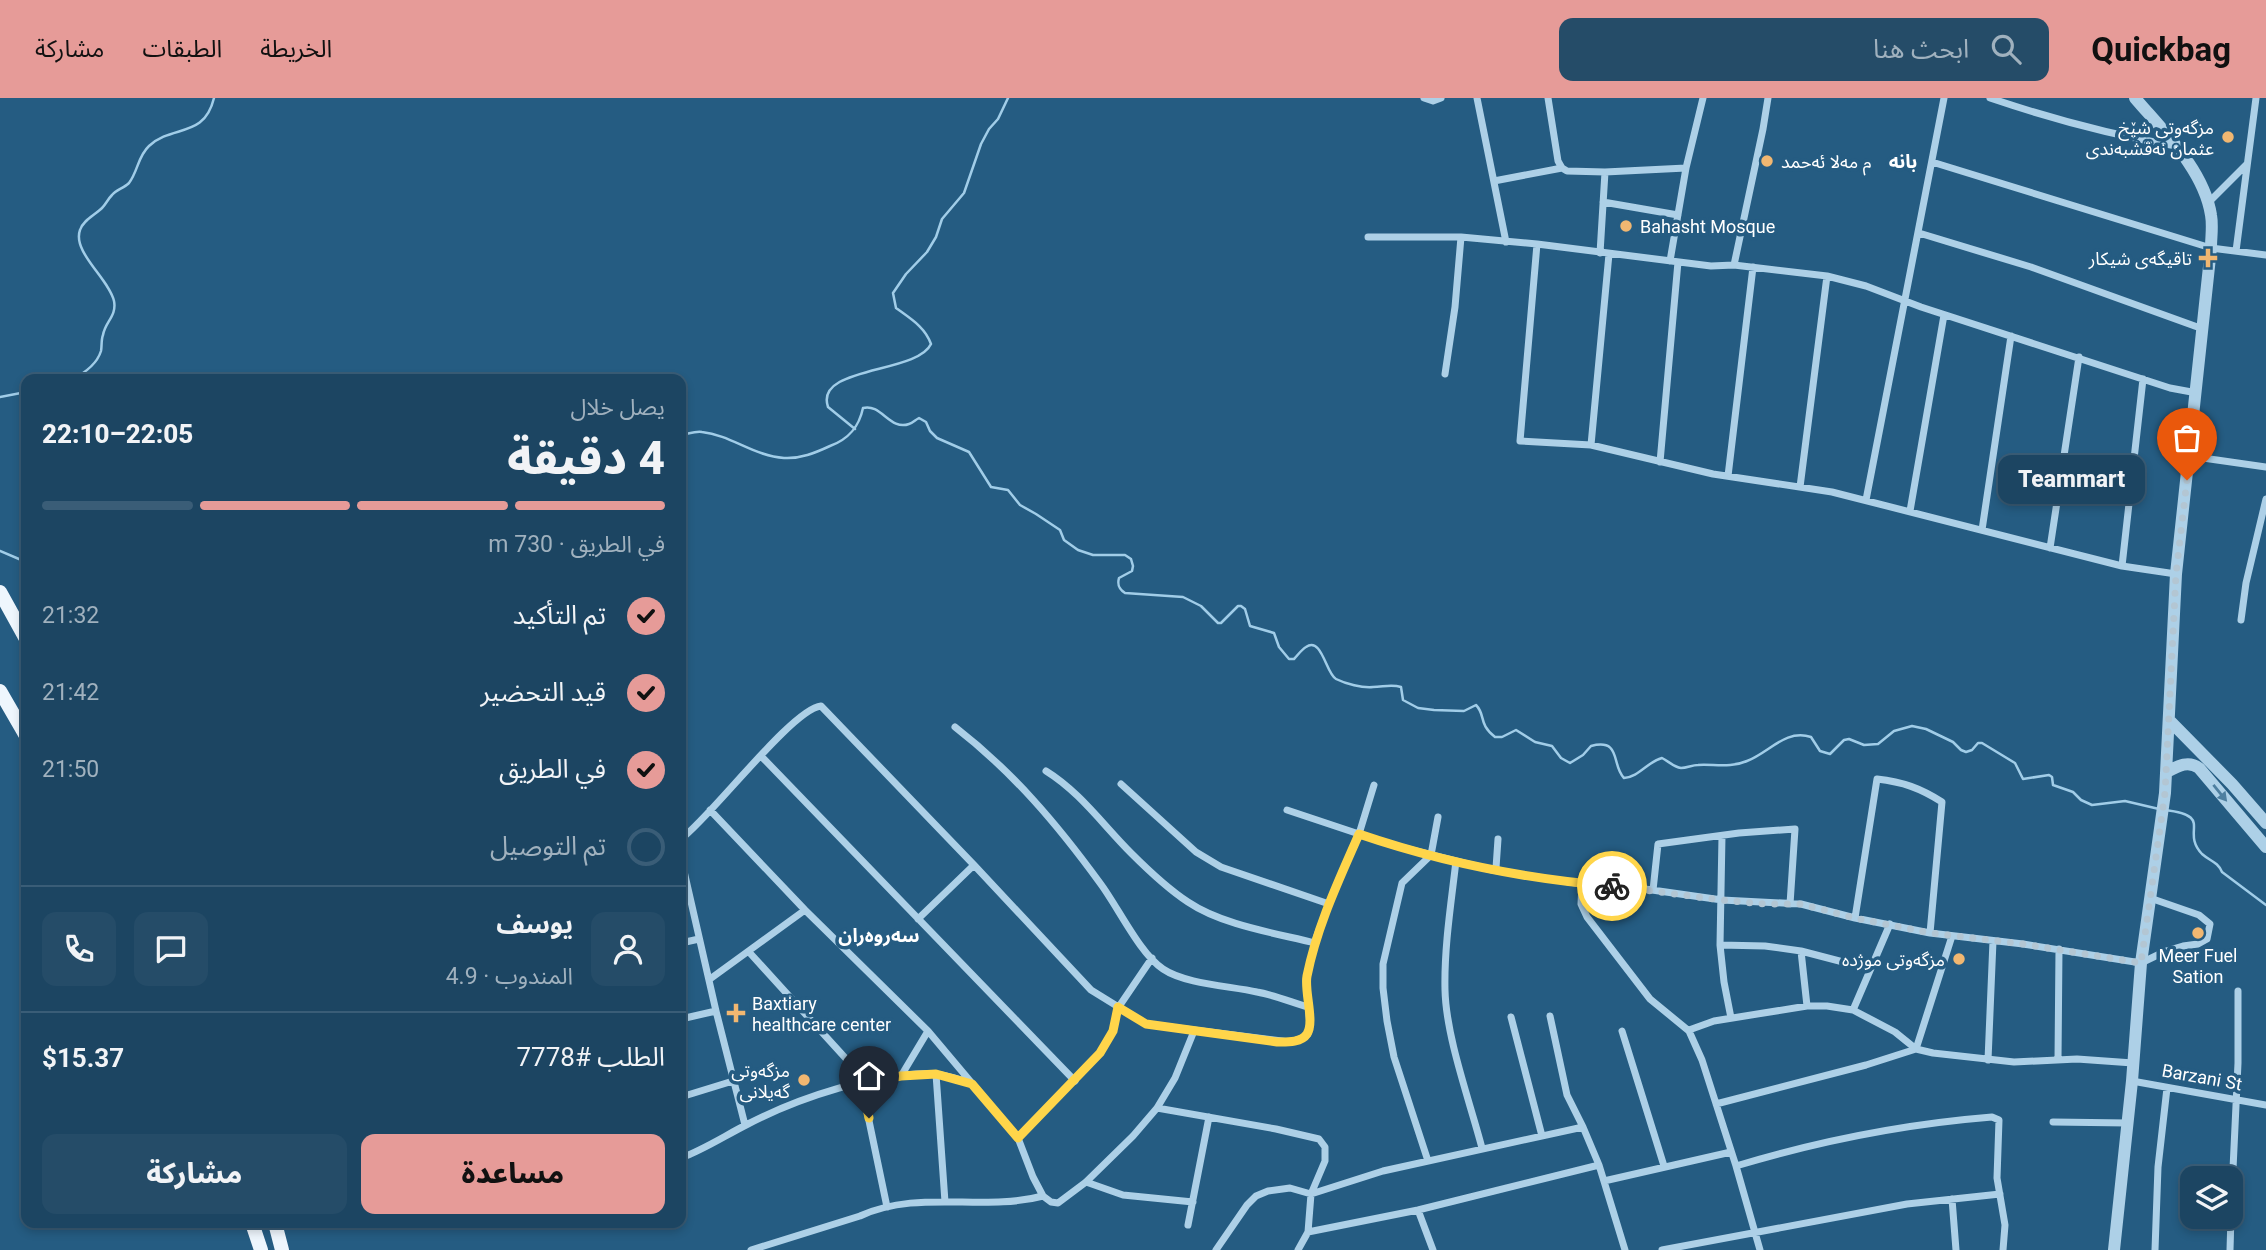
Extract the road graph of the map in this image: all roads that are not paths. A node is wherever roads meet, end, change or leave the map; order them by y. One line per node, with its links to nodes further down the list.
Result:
1 (1424, 98): 2 (street)
2 (1441, 98)
3 (1478, 98): 18 (street)
4 (1548, 98): 15 (street)
5 (1703, 98): 16 (street)
6 (1768, 98): 33 (street)
7 (1944, 98): 13 (street)
8 (1990, 98): 12 (street)
9 (2135, 98): 12 (street)
10 (2248, 98): 11 (street)
11 (2255, 102): 14 (street)
12 (2176, 146): 20 (street)
13 (1932, 162): 22 (street); 27 (street)
14 (2246, 164): 20 (street); 28 (street)
15 (1562, 168): 17 (street); 18 (street)
16 (1686, 168): 17 (street); 21 (street)
17 (1605, 172): 19 (street)
18 (1494, 181): 25 (street)
19 (1603, 202): 21 (street); 29 (street)
20 (2208, 203): 27 (street)
21 (1678, 215): 32 (street)
22 (1919, 233): 36 (street); 38 (street)
23 (1368, 237): 24 (street)
24 (1461, 237): 25 (street); 41 (street)
25 (1506, 242): 26 (street)
26 (1537, 244): 29 (street); 44 (street)
27 (2211, 248): 28 (street); 38 (street)
28 (2236, 251): 31 (street)
29 (1600, 253): 30 (street)
30 (1609, 254): 32 (street); 44 (street)
31 (2266, 255)
32 (1674, 262): 33 (street); 46 (street)
33 (1734, 265): 34 (street)
34 (1754, 267): 35 (street); 48 (street)
35 (1827, 276): 36 (street); 49 (street)
36 (1906, 301): 37 (street); 51 (street)
37 (1944, 315): 39 (street); 52 (street)
38 (2204, 329): 43 (street)
39 (2011, 337): 40 (street); 53 (street)
40 (2078, 357): 42 (street); 54 (street)
41 (1445, 374)
42 (2143, 379): 43 (street); 55 (street)
43 (2197, 394): 45 (street)
44 (1591, 445): 46 (street)
45 (2189, 456): 47 (street); 56 (street)
46 (1660, 462): 48 (street)
47 (2266, 467)
48 (1728, 477): 49 (street)
49 (1800, 487): 51 (street)
50 (2266, 499): 58 (street)
51 (1866, 500): 52 (street)
52 (1910, 511): 53 (street)
53 (1982, 530): 54 (street)
54 (2050, 548): 55 (street)
55 (2122, 566): 56 (street)
56 (2176, 574): 61 (street)
57 (1, 595): 59 (main road)
58 (2241, 620)
59 (21, 630)
60 (0, 691): 62 (main road)
61 (2169, 720): 65 (street); 67 (street)
62 (21, 727)
63 (955, 727): 104 (street)
64 (761, 756): 70 (street); 81 (street); 92 (street)
65 (2203, 763): 67 (street); 73 (street); 78 (street, one-way to 78)
66 (1046, 771): 99 (street)
67 (2167, 772): 86 (street)
68 (1121, 784): 88 (street)
69 (1374, 785): 74 (street)
70 (710, 810): 75 (street); 90 (street)
71 (1287, 810): 74 (street)
72 (1438, 817): 79 (street)
73 (2266, 823)
74 (1359, 834): 79 (street); 88 (street)
75 (686, 835)
76 (1722, 836): 85 (street); 87 (street); 89 (street)
77 (1498, 839): 82 (street)
78 (2266, 847)
79 (1431, 855): 80 (street); 149 (street)
80 (1456, 861): 82 (street); 146 (street)
81 (974, 865): 92 (street); 110 (street)
82 (1492, 870): 83 (street)
83 (1582, 884): 85 (street); 118 (street)
84 (686, 885): 96 (street)
85 (1654, 890): 87 (street)
86 (2150, 898): 105 (street); 105 (street)
87 (1722, 900): 89 (street); 100 (street)
88 (1329, 904): 99 (street)
89 (1790, 904): 91 (street)
90 (805, 910): 103 (street); 119 (street)
91 (1855, 918): 93 (street); 94 (street)
92 (918, 919): 129 (street)
93 (1890, 924): 94 (street); 106 (street)
94 (1930, 933): 95 (street)
95 (1952, 936): 97 (street); 122 (street)
96 (699, 939): 98 (street); 107 (street)
97 (1993, 941): 101 (street); 123 (street)
98 (686, 942)
99 (1315, 943): 111 (street)
100 (1720, 945): 102 (street); 117 (street)
101 (2059, 949): 105 (street); 124 (street)
102 (1801, 951): 106 (street); 109 (street)
103 (749, 952): 107 (street); 131 (street)
104 (1152, 958): 110 (street); 111 (street)
105 (2141, 963): 125 (street)
106 (1870, 969): 112 (street)
107 (710, 979): 113 (street)
108 (2238, 991): 135 (street)
109 (1807, 1006): 112 (street); 117 (street)
110 (1118, 1007): 120 (street); 129 (street)
111 (1308, 1007): 120 (street)
112 (1853, 1010): 122 (street)
113 (716, 1011): 116 (street); 128 (street)
114 (1550, 1016): 143 (street)
115 (1511, 1017): 144 (street)
116 (686, 1018)
117 (1731, 1018): 118 (street)
118 (1689, 1030): 136 (street)
119 (928, 1031): 127 (street); 132 (street)
120 (1195, 1031): 138 (street)
121 (1622, 1031): 151 (street)
122 (1916, 1049): 123 (street); 136 (street)
123 (1987, 1060): 124 (street)
124 (2058, 1060): 125 (street)
125 (2133, 1063): 130 (street)
126 (936, 1074): 127 (street); 132 (street); 160 (street)
127 (901, 1076): 131 (street)
128 (733, 1081): 134 (street); 142 (street)
129 (1075, 1081): 145 (street)
130 (2132, 1081): 133 (street, Barzani St); 141 (street)
131 (862, 1083): 142 (street); 162 (street)
132 (972, 1084): 145 (street)
133 (2167, 1088): 135 (street, Barzani St); 182 (street)
134 (686, 1095)
135 (2235, 1099): 137 (street, Barzani St); 153 (street)
136 (1716, 1104): 147 (street)
137 (2266, 1105)
138 (1157, 1108): 139 (street); 155 (street)
139 (1209, 1117): 156 (street); 161 (street)
140 (2053, 1122): 141 (street)
141 (2128, 1123): 181 (street)
142 (745, 1125): 148 (street)
143 (1583, 1127): 144 (street); 150 (street)
144 (1542, 1136): 146 (street)
145 (1018, 1138): 158 (street)
146 (1482, 1148): 149 (street)
147 (1731, 1152): 151 (street); 152 (street)
148 (686, 1156)
149 (1428, 1161): 156 (street)
150 (1599, 1165): 154 (street); 163 (street)
151 (1664, 1166): 154 (street)
152 (1736, 1166): 157 (street); 169 (street)
153 (2233, 1166)
154 (1604, 1181): 176 (street)
155 (1086, 1182): 158 (street); 161 (street)
156 (1311, 1194): 168 (street); 173 (street)
157 (2000, 1194): 159 (street); 180 (street)
158 (1043, 1196): 160 (street)
159 (1952, 1199): 169 (street); 179 (street)
160 (945, 1202): 162 (street)
161 (1193, 1202): 164 (street)
162 (887, 1207): 172 (street)
163 (1418, 1210): 168 (street); 175 (street)
164 (1188, 1225)
165 (254, 1228): 170 (main road)
166 (276, 1228): 171 (main road)
167 (2231, 1229): 183 (street)
168 (1308, 1231): 174 (street)
169 (1754, 1232): 177 (street); 178 (street)
170 (261, 1250)
171 (282, 1250)
172 (751, 1250)
173 (1216, 1250)
174 (1298, 1250)
175 (1433, 1250)
176 (1625, 1250)
177 (1662, 1250)
178 (1760, 1250)
179 (1956, 1250)
180 (2003, 1250)
181 (2114, 1250)
182 (2155, 1250)
183 (2230, 1250)

